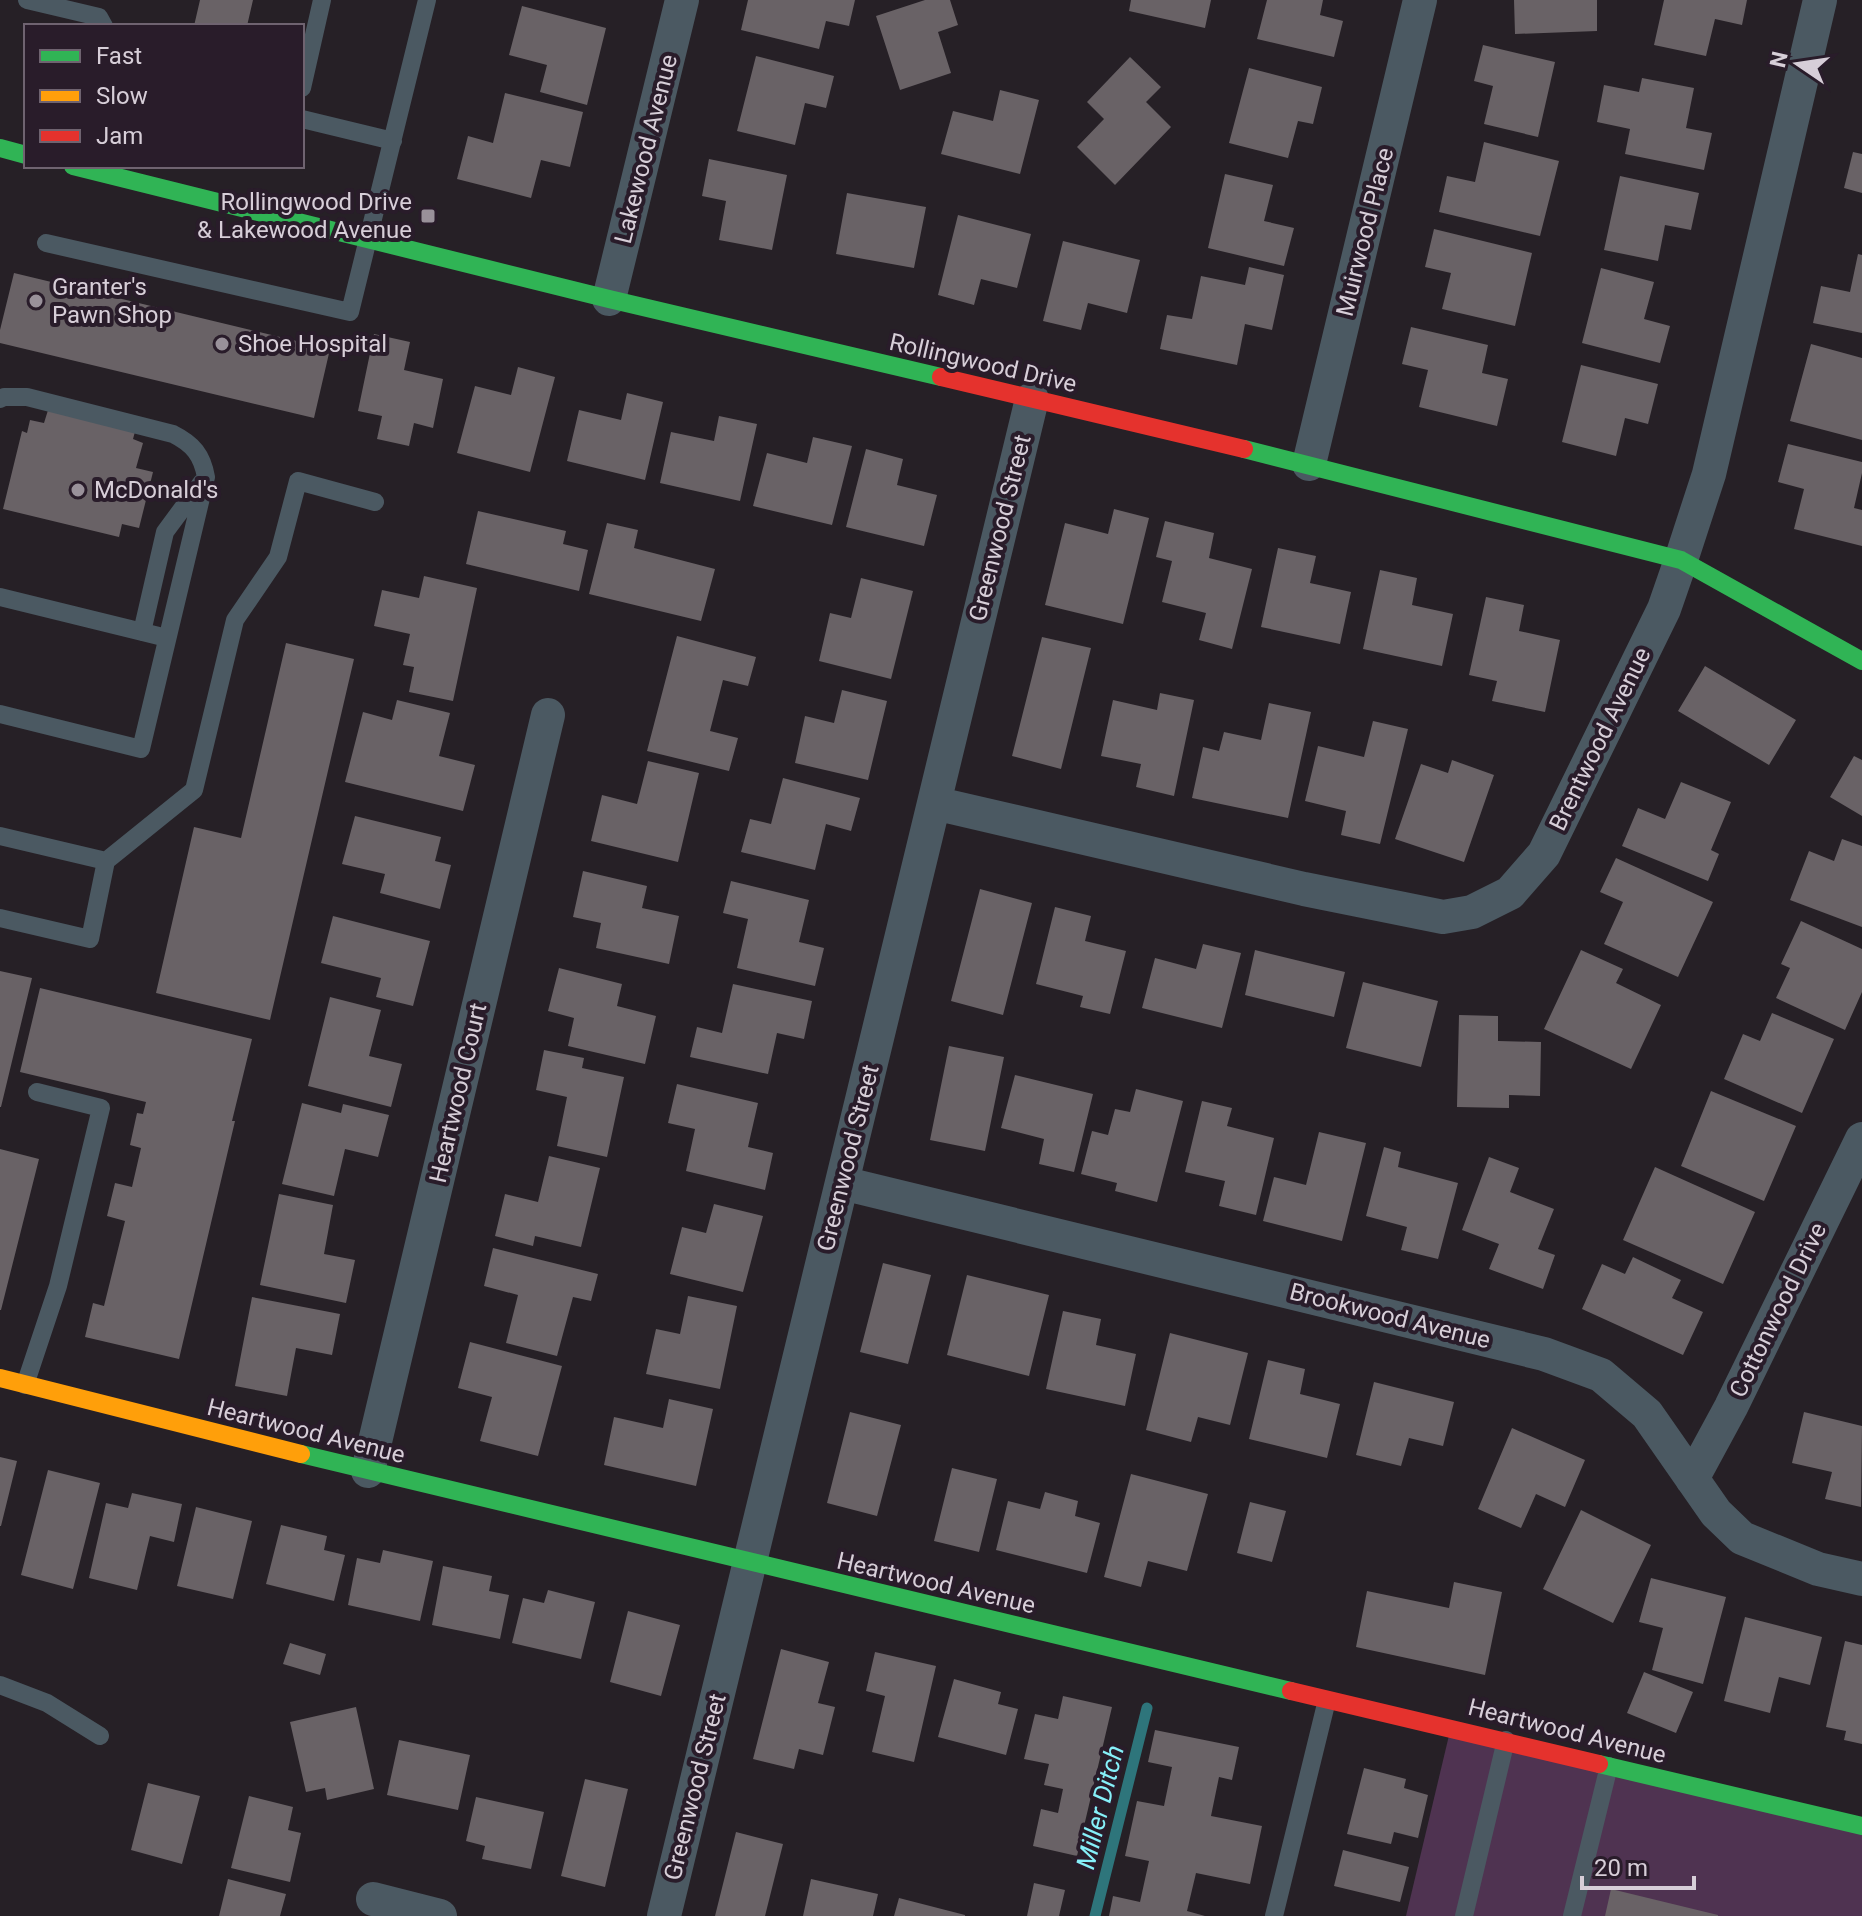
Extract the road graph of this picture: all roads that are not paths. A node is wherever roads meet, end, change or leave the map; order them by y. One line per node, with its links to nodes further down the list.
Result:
1 (27, 0): 7 (lane)
2 (322, 0): 8 (lane)
3 (427, 0): 10 (lane)
4 (682, 0): 16 (street, Lakewood Avenue)
5 (1420, 0): 19 (street, Muirwood Place)
6 (1820, 0): 22 (street, Brentwood Avenue)
7 (102, 14)
8 (304, 79)
9 (304, 119): 10 (lane)
10 (393, 141): 14 (lane)
11 (0, 148): 12 (street)
12 (24, 154)
13 (108, 170): 14 (street, Rollingwood Drive)
14 (368, 239): 15 (lane); 16 (street, Rollingwood Drive)
15 (46, 243)
16 (609, 299): 18 (street, Rollingwood Drive)
17 (0, 399): 20 (lane)
18 (1032, 399): 19 (street, Rollingwood Drive); 29 (street, Greenwood Street)
19 (1309, 464): 22 (street, Rollingwood Drive)
20 (206, 477): 24 (lane); 25 (lane)
21 (375, 502): 31 (lane)
22 (1681, 560): 26 (street, Rollingwood Drive); 29 (street, Brentwood Avenue)
23 (0, 597): 24 (lane)
24 (142, 632): 25 (lane)
25 (167, 638): 27 (lane)
26 (1862, 661)
27 (0, 714)
28 (548, 715): 38 (street, Heartwood Court)
29 (934, 803): 35 (street, Greenwood Street)
30 (0, 836): 31 (lane)
31 (106, 861): 32 (lane)
32 (0, 918)
33 (37, 1092): 37 (lane)
34 (1859, 1151): 39 (street, Cottonwood Drive)
35 (842, 1183): 39 (street, Brookwood Avenue); 40 (street, Greenwood Street)
36 (0, 1378): 37 (street, Heartwood Avenue)
37 (25, 1385): 38 (street, Heartwood Avenue)
38 (368, 1471): 40 (street, Heartwood Avenue)
39 (1692, 1479): 41 (street, Brookwood Avenue)
40 (750, 1563): 43 (street, Heartwood Avenue); 50 (street, Greenwood Street)
41 (1862, 1579)
42 (0, 1685): 44 (lane)
43 (1327, 1700): 45 (street, Heartwood Avenue); 51 (lane)
44 (100, 1736)
45 (1506, 1740): 46 (street, Heartwood Avenue); 52 (lane)
46 (1609, 1766): 47 (street, Heartwood Avenue); 53 (lane)
47 (1862, 1826)
48 (373, 1899): 49 (street)
49 (440, 1916)
50 (664, 1916)
51 (1274, 1916)
52 (1464, 1916)
53 (1572, 1916)

